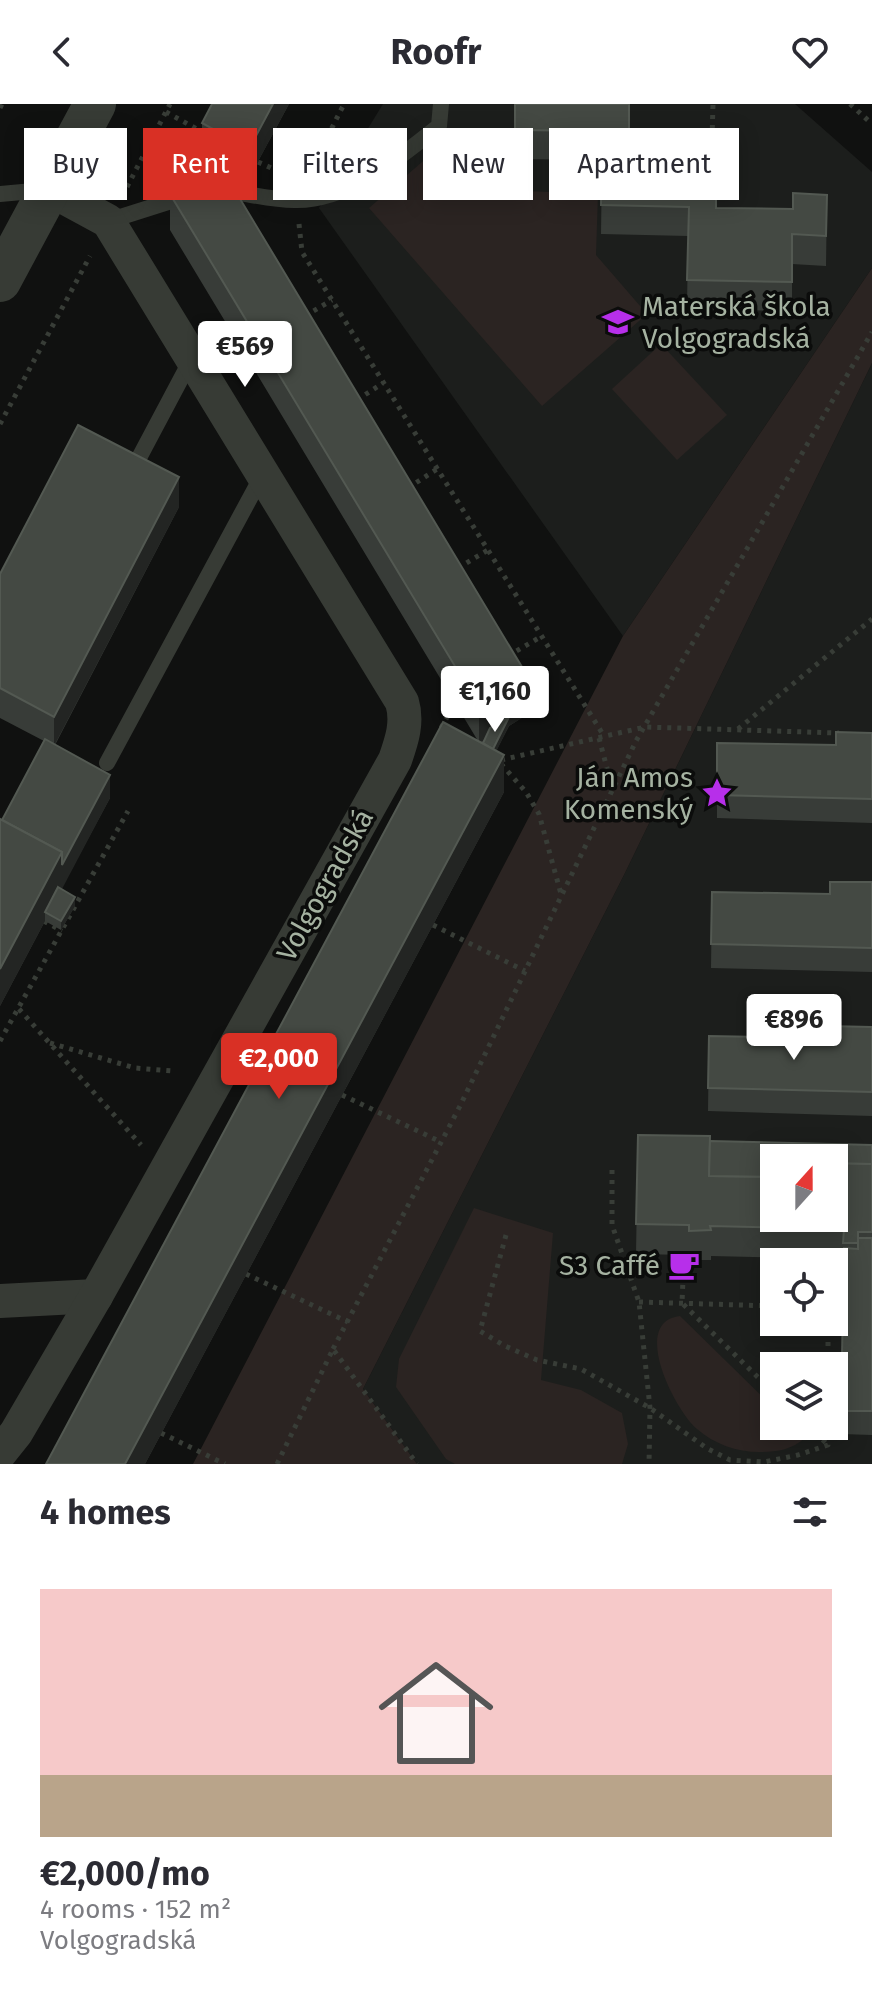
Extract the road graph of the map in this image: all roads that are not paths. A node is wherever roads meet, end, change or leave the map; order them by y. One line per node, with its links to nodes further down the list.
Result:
1 (95, 104): 3 (street)
2 (441, 104): 8 (lane)
3 (82, 128)
4 (24, 192): 5 (lane)
5 (0, 194)
6 (42, 200): 9 (street)
7 (69, 200): 8 (street)
8 (108, 221): 10 (street, Volgogradská)
9 (4, 261)
10 (192, 358): 11 (street, Volgogradská); 12 (lane)
11 (263, 474): 13 (lane); 14 (street, Volgogradská)
12 (128, 480)
13 (107, 763)
14 (96, 1296): 15 (street); 16 (street, Volgogradská)
15 (0, 1301)
16 (0, 1453)

